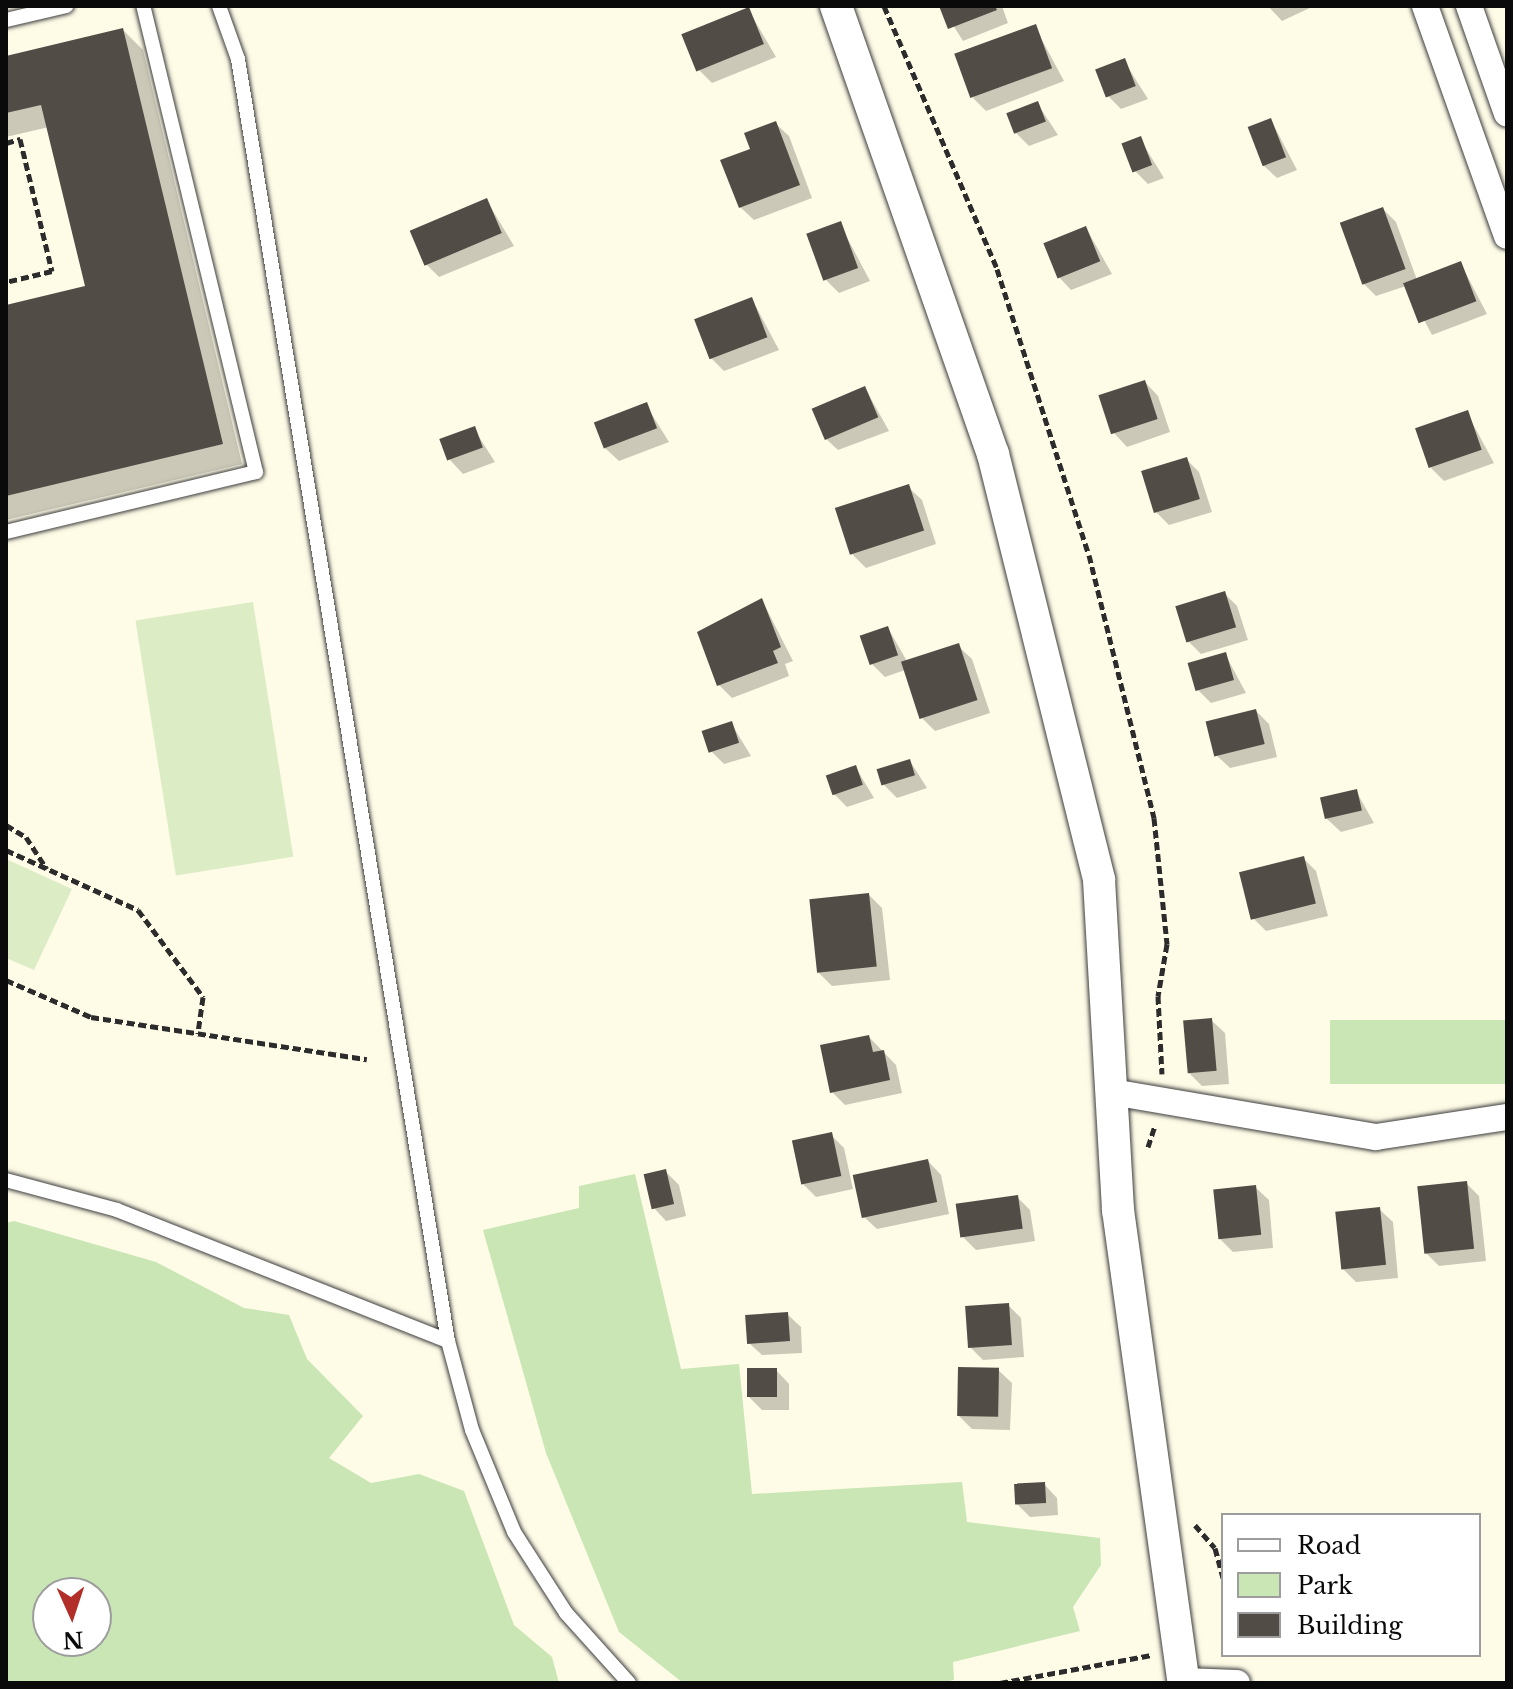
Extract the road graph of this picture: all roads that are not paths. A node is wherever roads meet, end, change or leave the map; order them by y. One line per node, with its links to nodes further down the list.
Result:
1 (66, 6): 7 (lane)
2 (143, 6): 10 (lane)
3 (219, 6): 14 (lane)
4 (836, 6): 11 (street)
5 (1425, 6): 9 (street)
6 (1469, 6): 8 (street)
7 (6, 20)
8 (1507, 114)
9 (1507, 236)
10 (6, 532)
11 (1112, 1092): 12 (street); 15 (street)
12 (1507, 1117)
13 (6, 1180): 14 (lane)
14 (448, 1341): 16 (lane)
15 (1178, 1674): 17 (street)
16 (629, 1683)
17 (1237, 1683)

